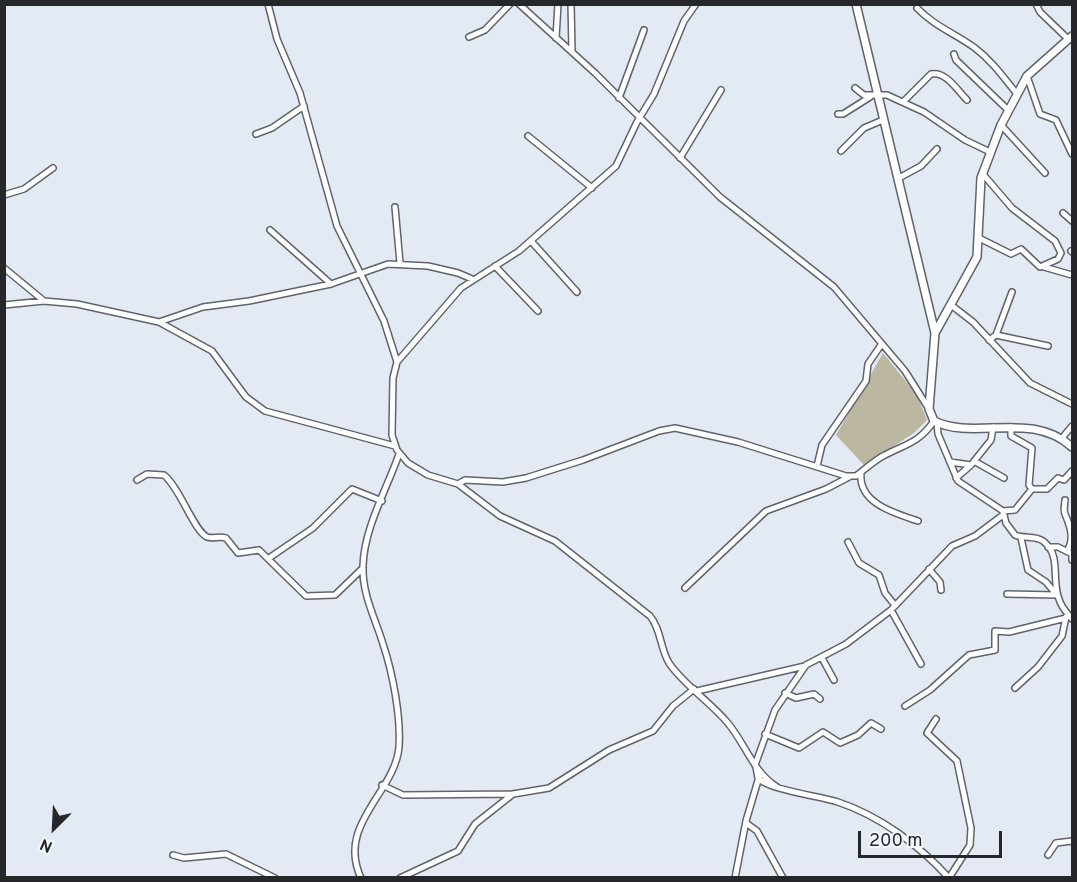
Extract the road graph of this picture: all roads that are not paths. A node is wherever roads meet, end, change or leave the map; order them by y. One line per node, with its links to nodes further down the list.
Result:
1 (268, 4): 24 (street)
2 (510, 4): 11 (street)
3 (519, 4): 12 (street)
4 (558, 4): 12 (street)
5 (572, 4): 15 (street)
6 (696, 4): 27 (street)
7 (856, 4): 20 (street)
8 (1036, 4): 13 (street)
9 (917, 8): 19 (street)
10 (644, 30): 21 (street)
11 (469, 37)
12 (556, 38): 15 (street)
13 (1070, 38): 16 (street)
14 (954, 54): 25 (street)
15 (574, 55): 21 (street)
16 (1027, 76): 19 (street); 35 (street)
17 (855, 88): 20 (street)
18 (721, 90): 36 (street)
19 (1017, 94): 25 (street)
20 (873, 96): 23 (street); 26 (street); 28 (street)
21 (619, 98): 27 (street)
22 (967, 100): 23 (street)
23 (903, 102): 34 (street)
24 (304, 106): 30 (street); 53 (street)
25 (1008, 110): 29 (street)
26 (838, 114)
27 (639, 117): 36 (street); 41 (street)
28 (883, 120): 33 (street); 40 (street)
29 (1001, 125): 34 (street); 39 (street)
30 (256, 134)
31 (528, 136): 41 (street)
32 (937, 149): 40 (street)
33 (842, 151)
34 (990, 152): 38 (street)
35 (1072, 154)
36 (680, 158): 67 (street)
37 (52, 168): 42 (street)
38 (982, 173): 47 (street); 51 (street)
39 (1045, 173)
40 (899, 178): 64 (street)
41 (592, 188): 48 (street)
42 (4, 195)
43 (396, 207): 49 (street)
44 (1063, 213): 45 (street)
45 (1072, 221)
46 (270, 230): 56 (street)
47 (979, 238): 51 (street); 61 (street)
48 (531, 241): 50 (street); 57 (street)
49 (400, 263): 53 (street); 55 (street)
50 (495, 266): 55 (street); 62 (street)
51 (1044, 267): 54 (street)
52 (4, 268): 59 (street)
53 (360, 273): 56 (street); 69 (street)
54 (1072, 275)
55 (472, 279): 69 (street)
56 (332, 284): 63 (street)
57 (577, 292)
58 (1012, 292): 65 (street)
59 (44, 301): 60 (street); 63 (street)
60 (4, 305)
61 (951, 305): 64 (street); 66 (street)
62 (538, 311)
63 (159, 322): 79 (street)
64 (935, 333): 71 (street)
65 (996, 335): 66 (street); 68 (street)
66 (989, 340): 70 (street)
67 (881, 345): 71 (street); 84 (street)
68 (1048, 346)
69 (397, 362): 79 (street)
70 (1072, 404)
71 (929, 409): 72 (street)
72 (935, 421): 74 (street); 82 (street); 86 (street)
73 (1072, 426): 77 (street)
74 (993, 427): 75 (street); 83 (street)
75 (1011, 427): 76 (street); 78 (street)
76 (1027, 429): 77 (street); 78 (street)
77 (1062, 438): 80 (street)
78 (1022, 442): 92 (street)
79 (395, 446): 81 (street)
80 (1072, 447)
81 (399, 454): 91 (street); 94 (street)
82 (950, 462): 83 (street); 88 (street)
83 (972, 463): 88 (street); 89 (street)
84 (817, 466): 87 (street); 91 (street)
85 (1072, 471): 92 (street)
86 (861, 472): 87 (street); 96 (street)
87 (851, 476): 105 (street)
88 (956, 478): 95 (street)
89 (1004, 478)
90 (137, 480): 101 (street)
91 (458, 484): 117 (street)
92 (1032, 489): 95 (street)
93 (1065, 500): 100 (street)
94 (382, 501): 101 (street); 103 (street)
95 (1003, 513): 97 (street); 104 (street)
96 (918, 521)
97 (1021, 538): 99 (street); 108 (street)
98 (848, 542): 109 (street)
99 (1048, 547): 100 (street); 108 (street)
100 (1067, 551): 102 (street)
101 (269, 558): 103 (street)
102 (1072, 560)
103 (363, 568): 126 (street)
104 (929, 569): 106 (street); 109 (street)
105 (685, 588)
106 (941, 590)
107 (1007, 594): 108 (street)
108 (1057, 595): 111 (street)
109 (894, 604): 110 (street)
110 (891, 610): 112 (street); 113 (street)
111 (1068, 616): 116 (street); 120 (street)
112 (822, 658): 114 (street); 115 (street)
113 (921, 664)
114 (806, 665): 117 (street); 118 (street)
115 (834, 680)
116 (1015, 688)
117 (696, 690): 124 (street); 127 (street)
118 (785, 693): 119 (street); 123 (street)
119 (820, 699)
120 (905, 706)
121 (936, 719): 137 (street)
122 (882, 729): 123 (street)
123 (765, 734): 124 (street)
124 (756, 766): 125 (street)
125 (760, 776): 128 (street); 137 (street)
126 (382, 785): 127 (street); 133 (street)
127 (513, 794): 134 (street)
128 (746, 823): 135 (street); 136 (street)
129 (1072, 841): 131 (street)
130 (173, 855): 132 (street)
131 (1048, 855)
132 (275, 878)
133 (361, 878)
134 (400, 878)
135 (735, 878)
136 (783, 878)
137 (949, 878)

